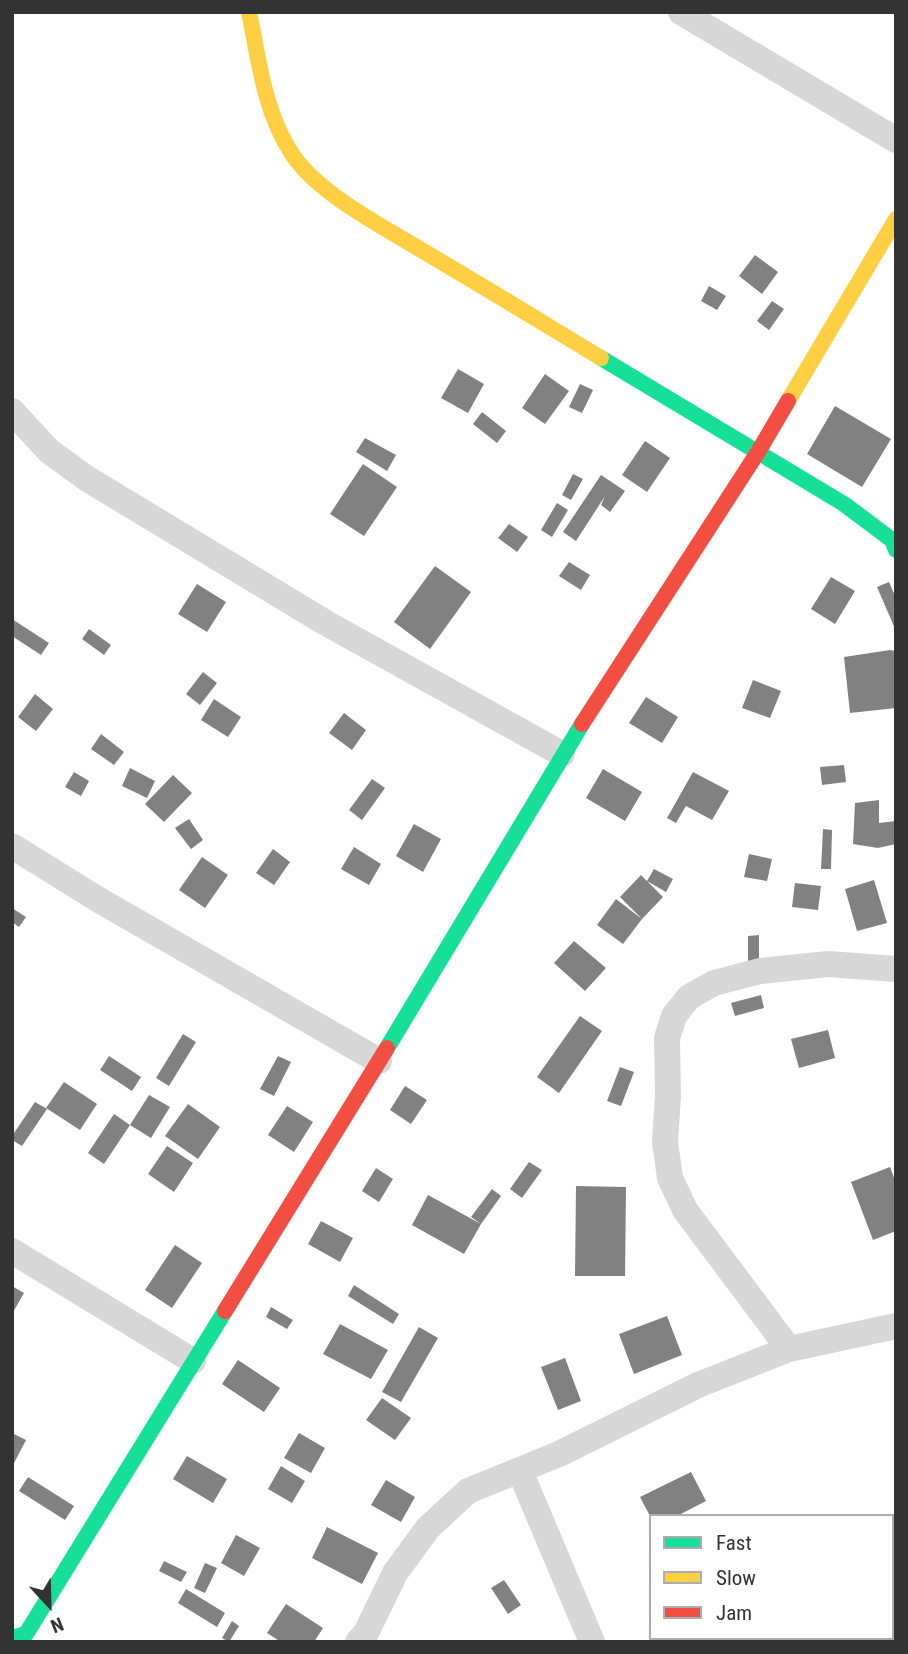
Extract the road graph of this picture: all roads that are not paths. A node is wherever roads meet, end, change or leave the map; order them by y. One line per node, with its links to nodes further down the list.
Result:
1 (249, 12): 6 (street)
2 (681, 12): 3 (street)
3 (896, 140)
4 (896, 219): 6 (street)
5 (12, 411): 8 (street)
6 (758, 453): 7 (street); 8 (street)
7 (894, 543)
8 (562, 754): 11 (street)
9 (12, 846): 11 (street)
10 (896, 969): 14 (street)
11 (379, 1061): 15 (street)
12 (12, 1251): 15 (street)
13 (896, 1326): 14 (street)
14 (789, 1349): 16 (street)
15 (193, 1361): 17 (street)
16 (520, 1471): 18 (street); 19 (street)
17 (22, 1638)
18 (358, 1642)
19 (592, 1642)

